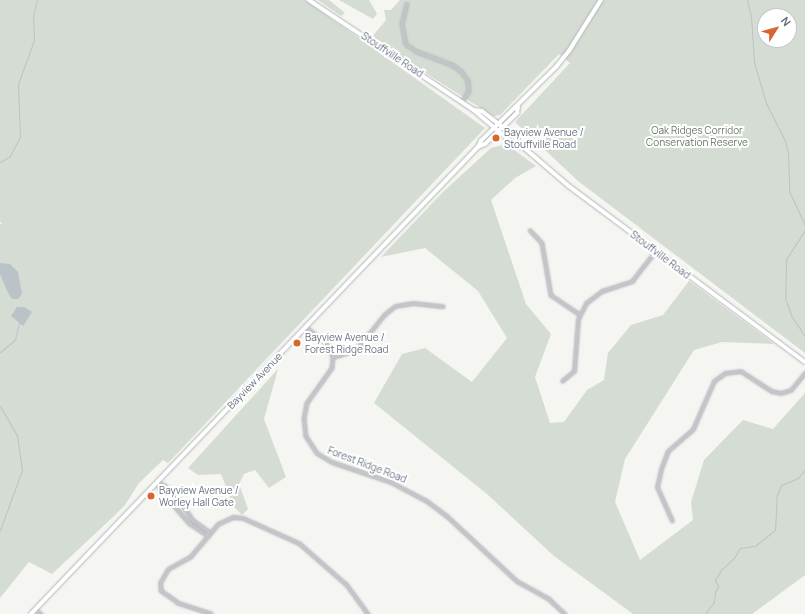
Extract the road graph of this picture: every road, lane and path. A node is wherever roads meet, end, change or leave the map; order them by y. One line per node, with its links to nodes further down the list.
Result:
1 (309, 0): 4 (main road, Stouffville Road)
2 (601, 0): 5 (main road, Bayview Avenue)
3 (407, 4): 4 (street)
4 (462, 102): 6 (main road, Stouffville Road)
5 (518, 107): 7 (main road, Bayview Avenue); 8 (main road, Bayview Avenue)
6 (474, 110): 7 (main road, Stouffville Road); 9 (main road, Stouffville Road)
7 (498, 124): 8 (main road, Stouffville Road); 9 (main road, Bayview Avenue)
8 (502, 127): 10 (main road, Bayview Avenue); 11 (main road, Stouffville Road)
9 (494, 128): 10 (main road, Stouffville Road); 12 (main road, Bayview Avenue)
10 (498, 131): 11 (main road, Stouffville Road); 12 (main road, Bayview Avenue)
11 (519, 143): 14 (main road, Stouffville Road)
12 (478, 147): 17 (main road, Bayview Avenue)
13 (530, 230): 16 (street)
14 (655, 252): 16 (street); 19 (main road, Stouffville Road)
15 (443, 306): 18 (street)
16 (579, 314): 21 (street)
17 (306, 327): 18 (street); 22 (main road, Bayview Avenue)
18 (333, 357): 30 (street, Forest Ridge Road)
19 (805, 362)
20 (805, 373): 23 (street)
21 (562, 381)
22 (158, 483): 24 (street); 24 (street); 25 (main road, Bayview Avenue)
23 (672, 521)
24 (208, 536): 28 (street); 29 (street)
25 (35, 609): 26 (main road, Bayview Avenue); 27 (street)
26 (31, 614)
27 (41, 614)
28 (211, 614)
29 (368, 614)
30 (565, 614)

